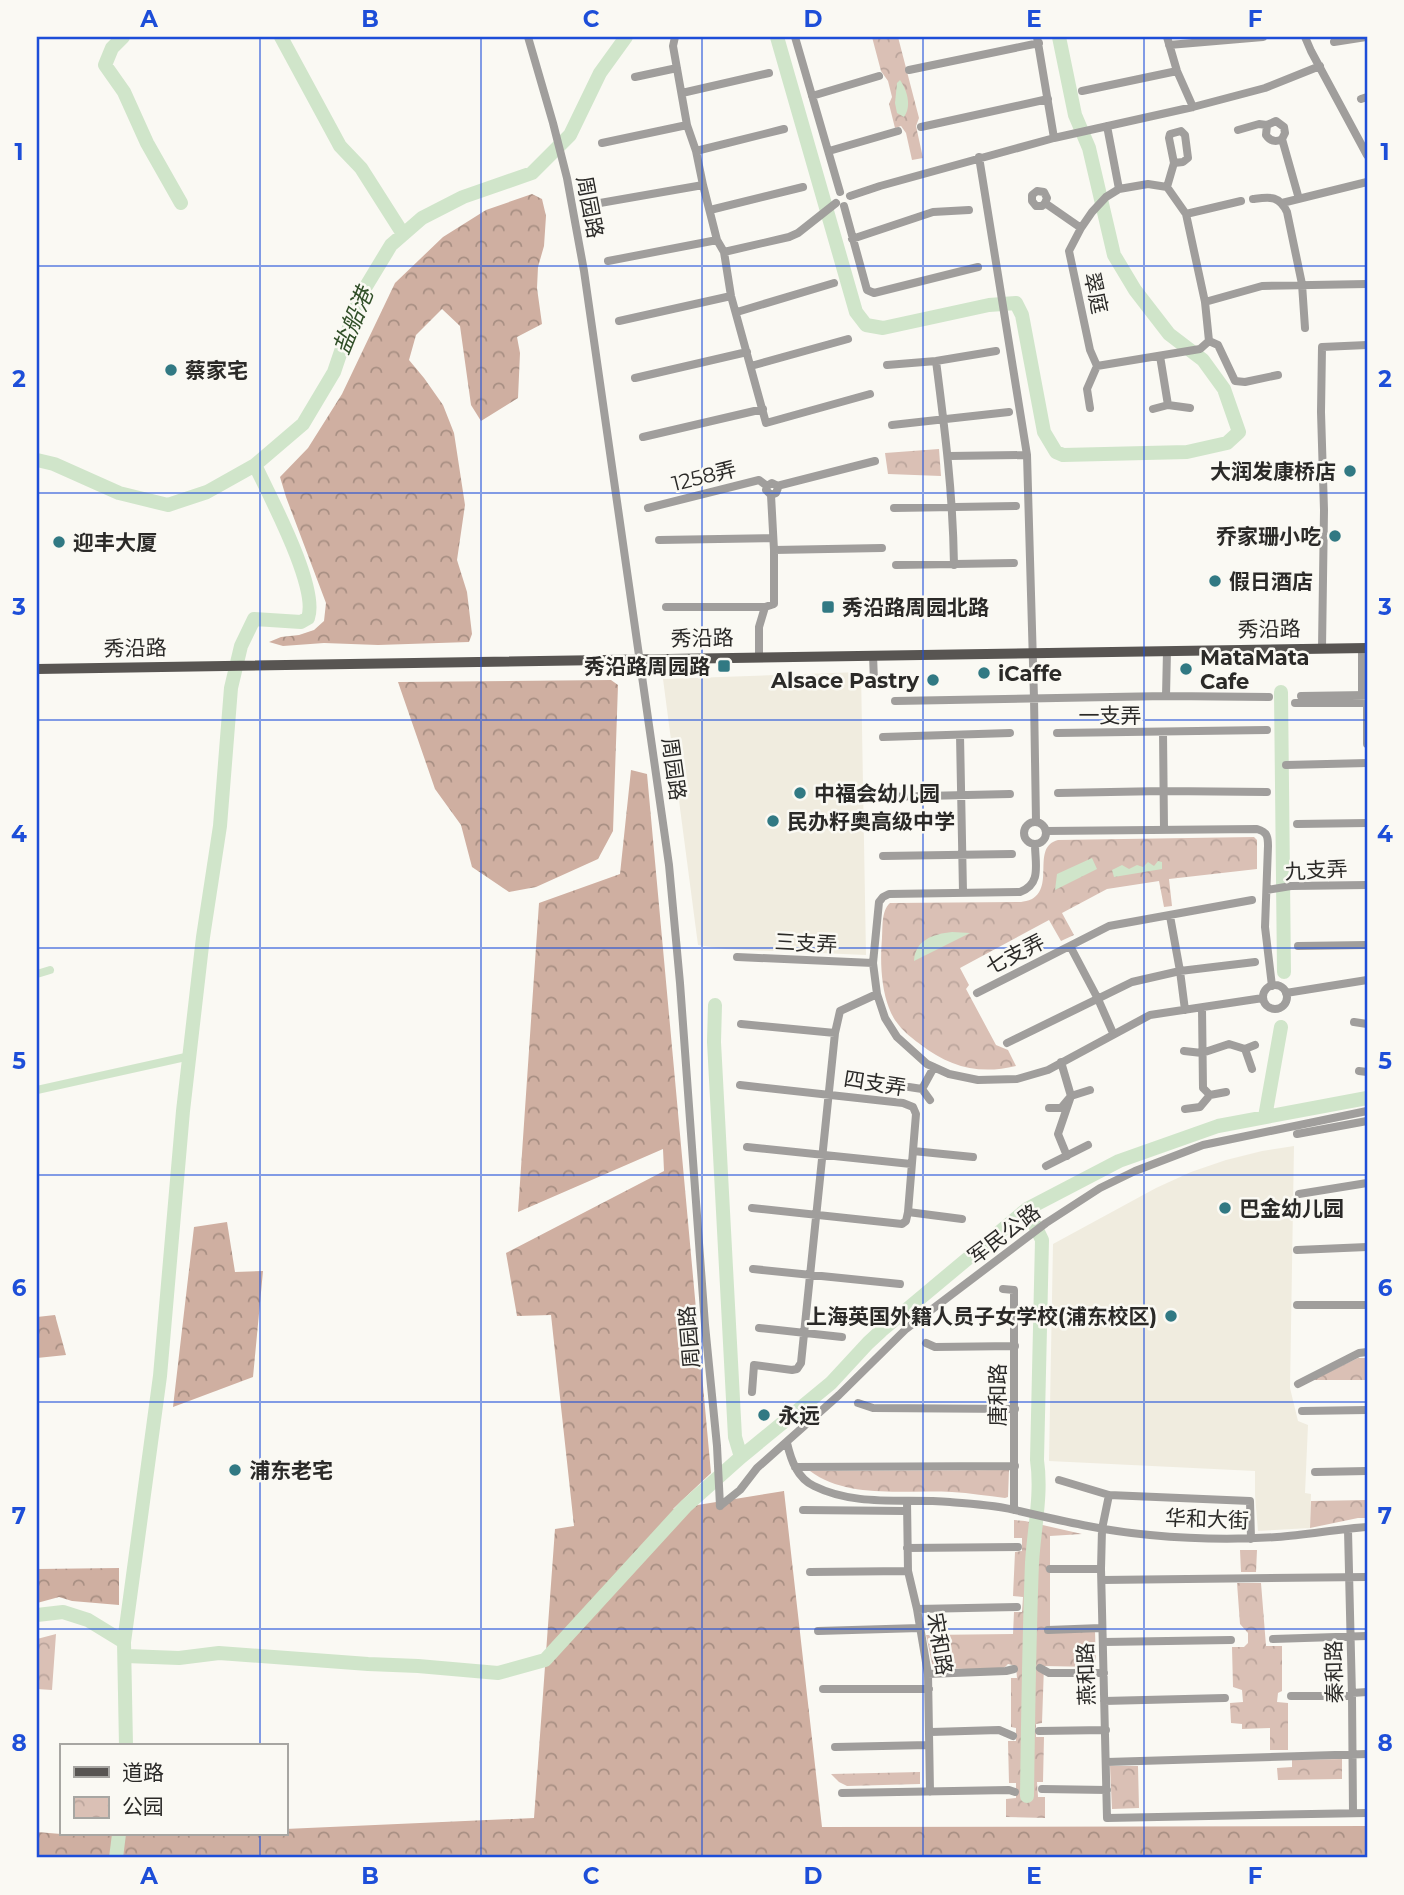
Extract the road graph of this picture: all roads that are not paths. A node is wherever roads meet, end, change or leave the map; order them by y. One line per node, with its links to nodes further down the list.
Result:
1 (528, 37): 115 (street, 周园路)
2 (675, 37): 11 (street)
3 (797, 37): 19 (street)
4 (1263, 37): 8 (street)
5 (1305, 37): 10 (street)
6 (1366, 37): 9 (street)
7 (1038, 40): 12 (street); 20 (street)
8 (1168, 41): 13 (street)
9 (1334, 42)
10 (1320, 66): 21 (street); 34 (street)
11 (677, 68): 16 (street); 18 (street)
12 (909, 70)
13 (1177, 71): 17 (street); 21 (street)
14 (769, 73): 18 (street)
15 (880, 76): 19 (street)
16 (635, 77)
17 (1082, 91)
18 (682, 93): 22 (street)
19 (812, 96): 33 (street)
20 (1048, 99): 25 (street); 29 (street)
21 (1193, 107): 24 (street)
22 (687, 125): 31 (street); 32 (street)
23 (1267, 125): 27 (street); 30 (street); 30 (street)
24 (1107, 126): 29 (street); 41 (street)
25 (921, 127)
26 (784, 129): 32 (street)
27 (1238, 130)
28 (898, 131): 33 (street)
29 (1054, 138): 35 (street)
30 (1282, 139): 45 (street)
31 (602, 143)
32 (696, 151): 38 (street)
33 (829, 151): 42 (street)
34 (1367, 155)
35 (979, 158): 43 (street); 90 (street)
36 (1174, 163): 40 (street)
37 (1367, 182): 45 (street)
38 (703, 185): 47 (street); 51 (street)
39 (803, 187): 51 (street)
40 (1167, 187): 41 (street, 翠庭); 53 (street)
41 (1119, 189): 54 (street, 翠庭)
42 (840, 192): 43 (street); 50 (street)
43 (850, 196): 50 (street)
44 (1253, 199): 49 (street)
45 (1299, 199): 49 (street)
46 (1241, 201): 53 (street)
47 (600, 203)
48 (1045, 203): 54 (street)
49 (1282, 203): 61 (street)
50 (837, 205): 55 (street); 57 (street)
51 (710, 209): 56 (street)
52 (968, 210): 55 (street)
53 (1186, 214): 64 (street)
54 (1081, 228): 77 (street, 翠庭)
55 (852, 239): 59 (street)
56 (717, 240): 57 (street); 58 (street)
57 (724, 252): 63 (street)
58 (608, 261)
59 (978, 267)
60 (834, 283): 65 (street)
61 (1301, 284): 62 (street); 64 (street); 67 (street)
62 (1367, 284)
63 (731, 296): 65 (street); 66 (street)
64 (1205, 302): 69 (street)
65 (737, 312): 72 (street)
66 (619, 321)
67 (1305, 328)
68 (848, 339): 76 (street)
69 (1209, 341): 73 (street); 78 (street)
70 (1367, 345): 109 (street)
71 (996, 351): 74 (street)
72 (747, 352): 76 (street); 79 (street)
73 (1160, 356): 77 (street); 81 (street)
74 (936, 361): 75 (street); 87 (street)
75 (887, 365)
76 (751, 366): 85 (street)
77 (1097, 366): 82 (street)
78 (1278, 375)
79 (635, 378)
80 (870, 394): 85 (street)
81 (1168, 405): 83 (street); 84 (street)
82 (1090, 408)
83 (1153, 408)
84 (1190, 408)
85 (762, 410): 89 (street)
86 (1009, 412): 87 (street)
87 (944, 420): 88 (street); 91 (street)
88 (892, 425)
89 (643, 437)
90 (1027, 455): 91 (street); 112 (street)
91 (949, 456): 99 (street)
92 (875, 461): 94 (street)
93 (767, 486): 94 (street); 95 (street); 97 (street, 1258弄)
94 (777, 486): 95 (street)
95 (771, 495): 100 (street)
96 (1016, 506): 99 (street)
97 (648, 508)
98 (894, 508): 99 (street)
99 (953, 508): 106 (street)
100 (772, 538): 101 (street); 103 (street)
101 (659, 540)
102 (882, 548): 103 (street)
103 (774, 550): 108 (street)
104 (1014, 563): 106 (street)
105 (896, 565): 106 (street)
106 (954, 565)
107 (666, 607): 108 (street)
108 (765, 607): 114 (street)
109 (1322, 648): 110 (main road, 秀沿路); 111 (main road, 秀沿路)
110 (1365, 648): 122 (street)
111 (1167, 651): 112 (main road, 秀沿路); 119 (street)
112 (1032, 653): 113 (main road, 秀沿路); 121 (street)
113 (873, 655): 114 (main road, 秀沿路); 117 (street)
114 (759, 656): 115 (main road, 秀沿路)
115 (640, 658): 116 (main road, 秀沿路); 239 (street, 周园路)
116 (37, 669)
117 (874, 681)
118 (1301, 695): 122 (street)
119 (1166, 696): 120 (street); 121 (street)
120 (1269, 697)
121 (1034, 698): 123 (street); 140 (street)
122 (1366, 699): 124 (street); 131 (street)
123 (895, 701)
124 (1295, 703)
125 (1267, 730): 126 (street, 一支弄)
126 (1163, 732): 128 (street, 一支弄); 134 (street, 一支弄)
127 (1010, 733): 129 (street)
128 (1057, 733)
129 (960, 735): 130 (street); 137 (street)
130 (883, 737)
131 (1367, 744)
132 (1367, 763): 133 (street)
133 (1286, 765)
134 (1163, 791): 135 (street); 136 (street); 143 (street, 一支弄)
135 (1267, 792)
136 (1058, 793)
137 (962, 794): 138 (street); 139 (street); 147 (street)
138 (1010, 794)
139 (881, 797)
140 (1036, 821): 144 (street); 145 (street)
141 (1367, 823): 142 (street)
142 (1297, 824)
143 (1164, 829): 144 (street); 150 (street)
144 (1046, 831): 145 (street)
145 (1035, 844): 151 (street)
146 (1013, 854): 147 (street)
147 (963, 855): 148 (street); 151 (street)
148 (883, 856)
149 (1367, 885): 150 (street, 九支弄)
150 (1267, 891): 162 (street)
151 (963, 892): 159 (street)
152 (1252, 900): 153 (street, 七支弄)
153 (1170, 916): 155 (street, 七支弄); 160 (street)
154 (1367, 945): 156 (street)
155 (1070, 946): 163 (street, 七支弄); 167 (street, 七支弄)
156 (1298, 946)
157 (737, 957): 159 (street, 三支弄)
158 (1255, 962): 160 (street)
159 (873, 963): 165 (street)
160 (1180, 971): 167 (street); 169 (street)
161 (1367, 980): 164 (street)
162 (1272, 985): 164 (street); 166 (street)
163 (976, 993)
164 (1286, 993): 166 (street)
165 (877, 994): 173 (street, 四支弄); 181 (street)
166 (1263, 998): 168 (street)
167 (1098, 999): 174 (street, 七支弄); 175 (street)
168 (1202, 1008): 169 (street); 179 (street)
169 (1185, 1010): 174 (street)
170 (1354, 1022): 172 (street)
171 (741, 1024): 173 (street)
172 (1367, 1024)
173 (835, 1033): 188 (street, 四支弄)
174 (1113, 1033): 180 (street)
175 (1007, 1043)
176 (1255, 1045): 177 (street)
177 (1245, 1049): 179 (street); 182 (street)
178 (1184, 1051): 179 (street)
179 (1202, 1053): 189 (street)
180 (1061, 1062): 181 (street); 190 (street)
181 (934, 1067): 185 (street)
182 (1252, 1069)
183 (740, 1085): 188 (street, 四支弄)
184 (909, 1087): 185 (street)
185 (922, 1089): 191 (street)
186 (1090, 1090): 190 (street)
187 (1226, 1092): 189 (street)
188 (829, 1094): 199 (street, 四支弄); 200 (street, 四支弄)
189 (1210, 1095): 193 (street)
190 (1071, 1096): 192 (street); 201 (street)
191 (929, 1100)
192 (1049, 1108)
193 (1185, 1109)
194 (1367, 1111): 231 (street, 军民公路)
195 (1367, 1121): 196 (street)
196 (1297, 1134)
197 (1088, 1145): 201 (street)
198 (747, 1147): 200 (street)
199 (913, 1151): 202 (street); 203 (street, 四支弄)
200 (822, 1156): 203 (street); 209 (street, 四支弄)
201 (1067, 1156): 204 (street)
202 (973, 1157)
203 (911, 1164): 208 (street, 四支弄)
204 (1046, 1166)
205 (1367, 1183): 206 (street)
206 (1299, 1194)
207 (752, 1208): 209 (street)
208 (908, 1212): 209 (street); 210 (street)
209 (817, 1214): 214 (street, 四支弄)
210 (962, 1219)
211 (1367, 1247): 212 (street)
212 (1297, 1250)
213 (753, 1269): 214 (street)
214 (811, 1275): 215 (street); 220 (street, 四支弄)
215 (900, 1284)
216 (1003, 1289): 223 (street, 唐和路)
217 (1297, 1305): 218 (street)
218 (1367, 1305)
219 (759, 1328): 220 (street)
220 (803, 1333): 221 (street); 226 (street, 四支弄)
221 (842, 1338)
222 (926, 1343): 223 (street)
223 (1014, 1346): 228 (street, 唐和路)
224 (1367, 1352): 225 (street)
225 (1298, 1384)
226 (752, 1392)
227 (858, 1403): 228 (street)
228 (1015, 1409): 232 (street, 唐和路)
229 (1367, 1410): 230 (street)
230 (1302, 1411)
231 (787, 1443): 233 (street); 239 (street, 军民公路)
232 (1015, 1466): 233 (street); 242 (street, 唐和路)
233 (796, 1467): 238 (street, 华和大街)
234 (1367, 1471): 235 (street)
235 (1315, 1472)
236 (1059, 1480): 237 (street)
237 (1109, 1495): 244 (street, 燕和路); 246 (street)
238 (906, 1501): 241 (street, 宋和路); 242 (street, 华和大街)
239 (724, 1503)
240 (803, 1510): 241 (street)
241 (905, 1511): 248 (street, 宋和路)
242 (1019, 1511): 244 (street, 华和大街)
243 (1367, 1527): 245 (street, 华和大街)
244 (1102, 1529): 246 (street, 华和大街); 250 (street, 燕和路)
245 (1348, 1530): 246 (street, 华和大街); 253 (street, 秦和路)
246 (1251, 1539)
247 (1018, 1547): 248 (street)
248 (907, 1548): 251 (street, 宋和路)
249 (1050, 1569): 250 (street)
250 (1101, 1570): 255 (street, 燕和路)
251 (908, 1571): 252 (street); 257 (street, 宋和路)
252 (810, 1572)
253 (1349, 1577): 254 (street); 255 (street); 262 (street, 秦和路)
254 (1367, 1577)
255 (1102, 1580): 259 (street, 燕和路)
256 (1017, 1607): 257 (street)
257 (917, 1609): 258 (street, 宋和路)
258 (920, 1628): 261 (street); 270 (street, 宋和路)
259 (1101, 1628): 260 (street); 266 (street, 燕和路)
260 (1048, 1630)
261 (818, 1631)
262 (1351, 1636): 263 (street); 264 (street); 274 (street, 秦和路)
263 (1367, 1636)
264 (1273, 1639)
265 (1231, 1640): 266 (street)
266 (1104, 1642): 269 (street, 燕和路)
267 (1040, 1668): 269 (street)
268 (1014, 1669): 270 (street)
269 (1104, 1673): 277 (street, 燕和路)
270 (928, 1674): 272 (street, 宋和路)
271 (823, 1689): 272 (street)
272 (929, 1689): 280 (street, 宋和路)
273 (1367, 1692): 274 (street)
274 (1352, 1694): 275 (street); 285 (street, 秦和路)
275 (1291, 1696)
276 (1225, 1698): 277 (street)
277 (1104, 1702): 278 (street, 燕和路)
278 (1106, 1730): 279 (street); 286 (street, 燕和路)
279 (1039, 1731)
280 (931, 1732): 281 (street); 282 (street, 宋和路)
281 (1013, 1737)
282 (929, 1745): 283 (street); 291 (street, 宋和路)
283 (835, 1747)
284 (1367, 1754): 285 (street)
285 (1353, 1755): 286 (street); 292 (street, 秦和路)
286 (1107, 1762): 288 (street, 燕和路)
287 (1042, 1789): 288 (street)
288 (1107, 1790): 292 (street, 燕和路)
289 (1015, 1792): 291 (street)
290 (842, 1793): 291 (street)
291 (930, 1793)
292 (1353, 1813): 293 (street)
293 (1367, 1813)

